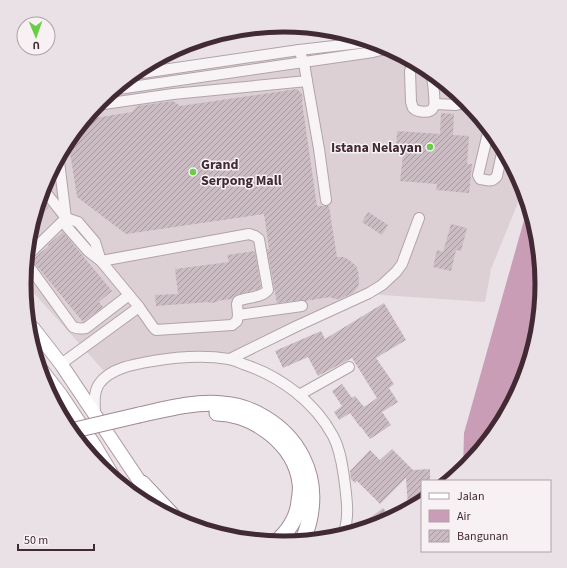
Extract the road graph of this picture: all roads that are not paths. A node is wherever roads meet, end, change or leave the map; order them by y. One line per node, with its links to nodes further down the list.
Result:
1 (359, 43): 2 (street)
2 (299, 50): 4 (street); 6 (street)
3 (379, 51): 4 (street)
4 (304, 62): 8 (street); 9 (street)
5 (412, 67): 12 (street)
6 (145, 73)
7 (432, 80): 12 (street)
8 (307, 81): 11 (street); 17 (street)
9 (126, 87)
10 (460, 103): 12 (street)
11 (106, 104)
12 (435, 104)
13 (487, 135): 14 (street)
14 (501, 157)
15 (60, 167): 18 (street)
16 (47, 194): 18 (street)
17 (326, 200)
18 (66, 218): 20 (street); 21 (street)
19 (420, 218): 28 (street)
20 (33, 250)
21 (101, 261): 23 (street); 26 (street)
22 (32, 270): 23 (street)
23 (129, 295): 25 (street)
24 (302, 306): 26 (street)
25 (139, 307): 26 (street); 29 (street)
26 (238, 315)
27 (36, 331): 29 (main road)
28 (230, 359): 32 (street); 33 (street)
29 (61, 364): 33 (main road)
30 (348, 367): 32 (street)
31 (50, 380): 37 (main road)
32 (298, 395): 41 (street)
33 (95, 414): 38 (main road)
34 (141, 420): 35 (highway, bridge); 36 (highway); 42 (highway); 43 (highway)
35 (78, 430)
36 (83, 438)
37 (105, 463)
38 (142, 483): 39 (main road); 40 (highway)
39 (151, 499)
40 (164, 506)
41 (345, 529)
42 (305, 535)
43 (282, 536)

